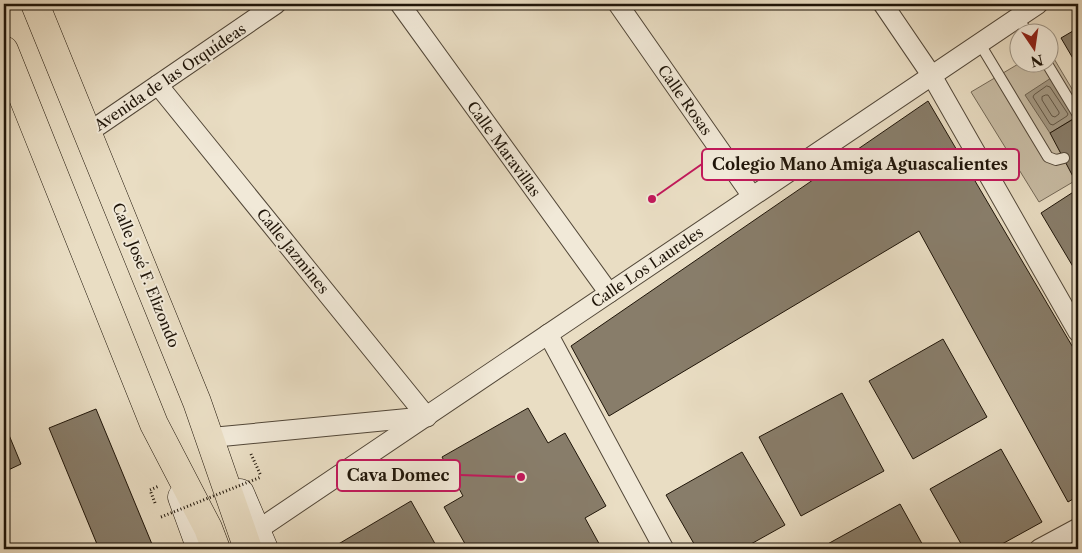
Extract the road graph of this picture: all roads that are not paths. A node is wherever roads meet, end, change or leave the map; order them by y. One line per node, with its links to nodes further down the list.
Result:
1 (35, 4): 15 (main road, Calle José F. Elizondo)
2 (276, 4): 13 (street, Avenida de las Orquídeas)
3 (400, 4): 18 (street, Calle Maravillas)
4 (618, 4): 17 (street, Calle Rosas)
5 (883, 4): 12 (street)
6 (1038, 4): 7 (street, Calle Los Laureles)
7 (1024, 22)
8 (1010, 30): 9 (street, Calle Los Laureles)
9 (980, 44): 12 (street, Calle Los Laureles); 16 (lane)
10 (4, 50): 26 (main road)
11 (1052, 72): 14 (lane)
12 (932, 76): 17 (street, Calle Los Laureles); 19 (street)
13 (158, 85): 15 (street, Avenida de las Orquídeas); 22 (street, Calle Jazmines)
14 (1078, 115)
15 (89, 132): 21 (main road, Calle José F. Elizondo)
16 (1064, 158)
17 (752, 196): 18 (street, Calle Los Laureles)
18 (609, 294): 20 (street, Calle Los Laureles)
19 (1078, 332)
20 (548, 334): 22 (street, Calle Los Laureles); 27 (street)
21 (197, 402): 23 (street); 25 (main road, Calle José F. Elizondo)
22 (427, 417): 23 (street); 25 (street, Calle Los Laureles)
23 (217, 437): 25 (street)
24 (1078, 528): 28 (street)
25 (251, 537)
26 (208, 542)
27 (664, 549)
28 (1039, 549)

